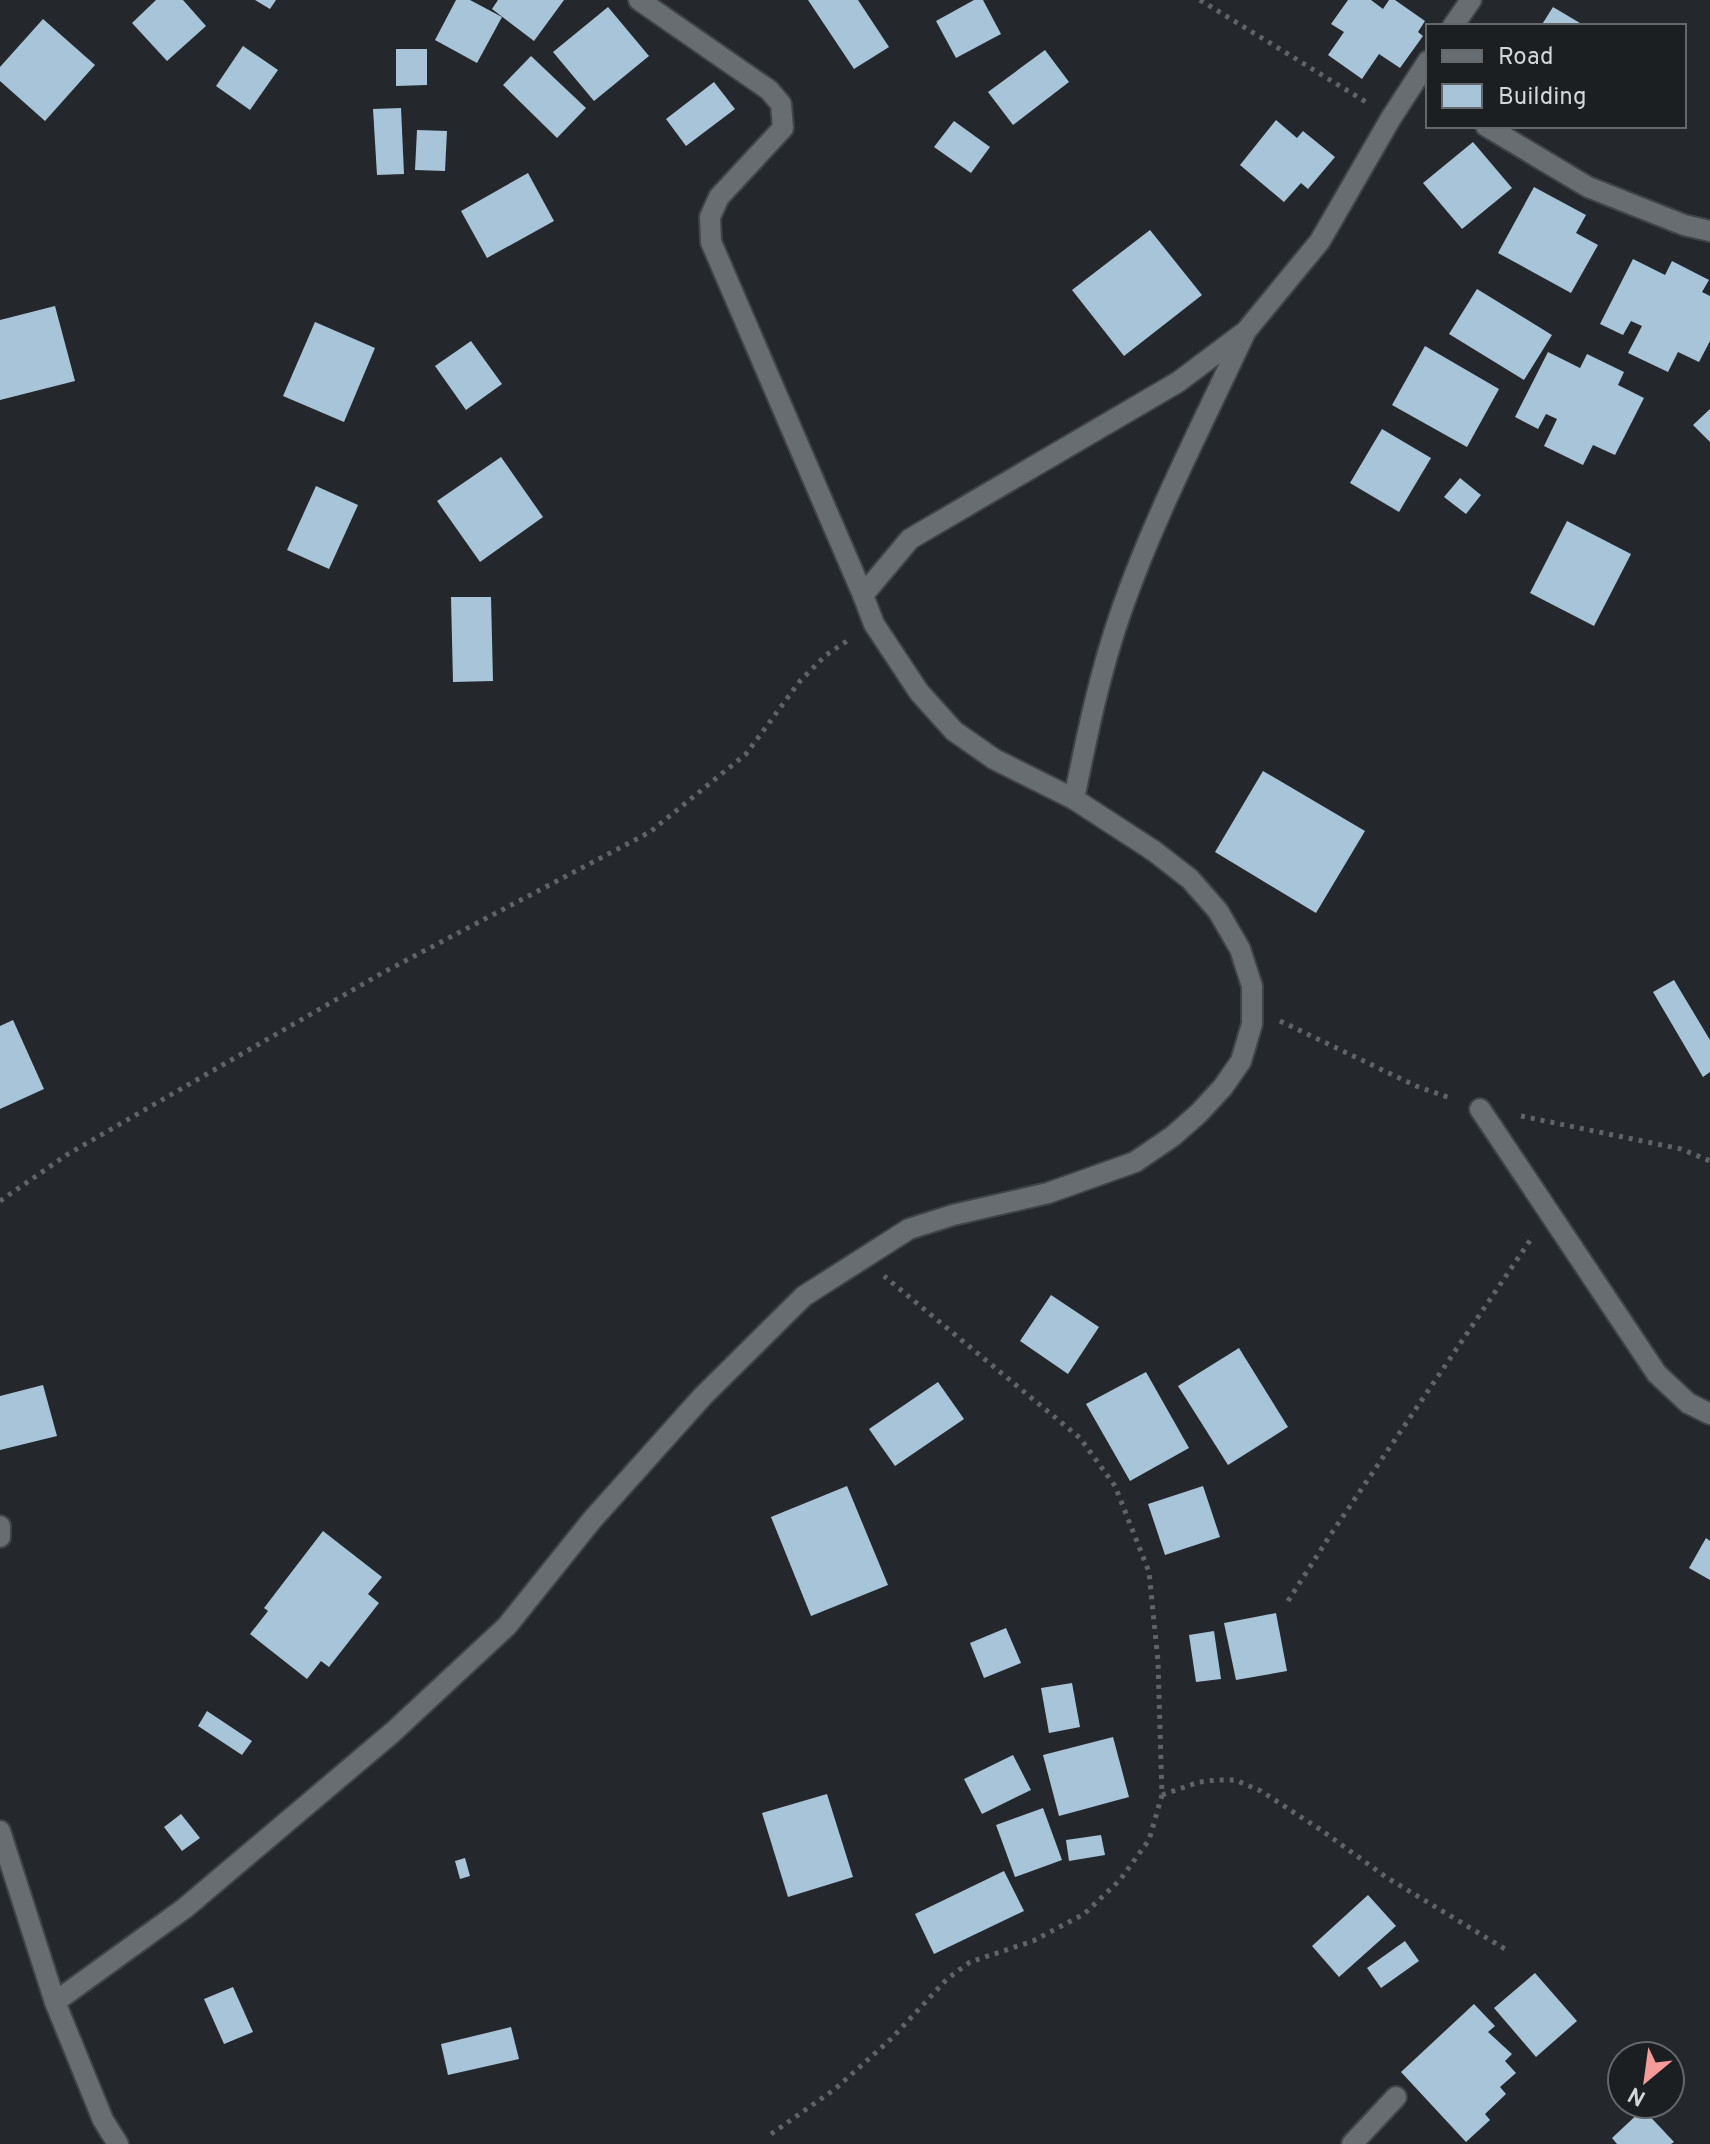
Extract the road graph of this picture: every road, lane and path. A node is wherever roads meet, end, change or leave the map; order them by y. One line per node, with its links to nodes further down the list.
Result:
1 (639, 0): 11 (street)
2 (1200, 0): 7 (path)
3 (1471, 0): 4 (street)
4 (1454, 24)
5 (1426, 68): 6 (street)
6 (1420, 88): 7 (street)
7 (1391, 118): 10 (street)
8 (1489, 128): 9 (street)
9 (1710, 231)
10 (1246, 331): 11 (street); 13 (street)
11 (863, 595): 12 (street)
12 (874, 624): 13 (street); 15 (path)
13 (1074, 799): 17 (street)
14 (1480, 1109): 16 (street)
15 (0, 1201)
16 (1550, 1211): 18 (street); 21 (path)
17 (862, 1257): 22 (path); 25 (street)
18 (1710, 1414)
19 (0, 1526): 20 (street)
20 (0, 1537)
21 (1288, 1601)
22 (1162, 1795): 24 (path); 27 (path)
23 (0, 1831): 25 (street)
24 (1505, 1949)
25 (55, 2002): 28 (street)
26 (1396, 2097): 29 (street)
27 (771, 2134)
28 (118, 2144)
29 (1352, 2144)

